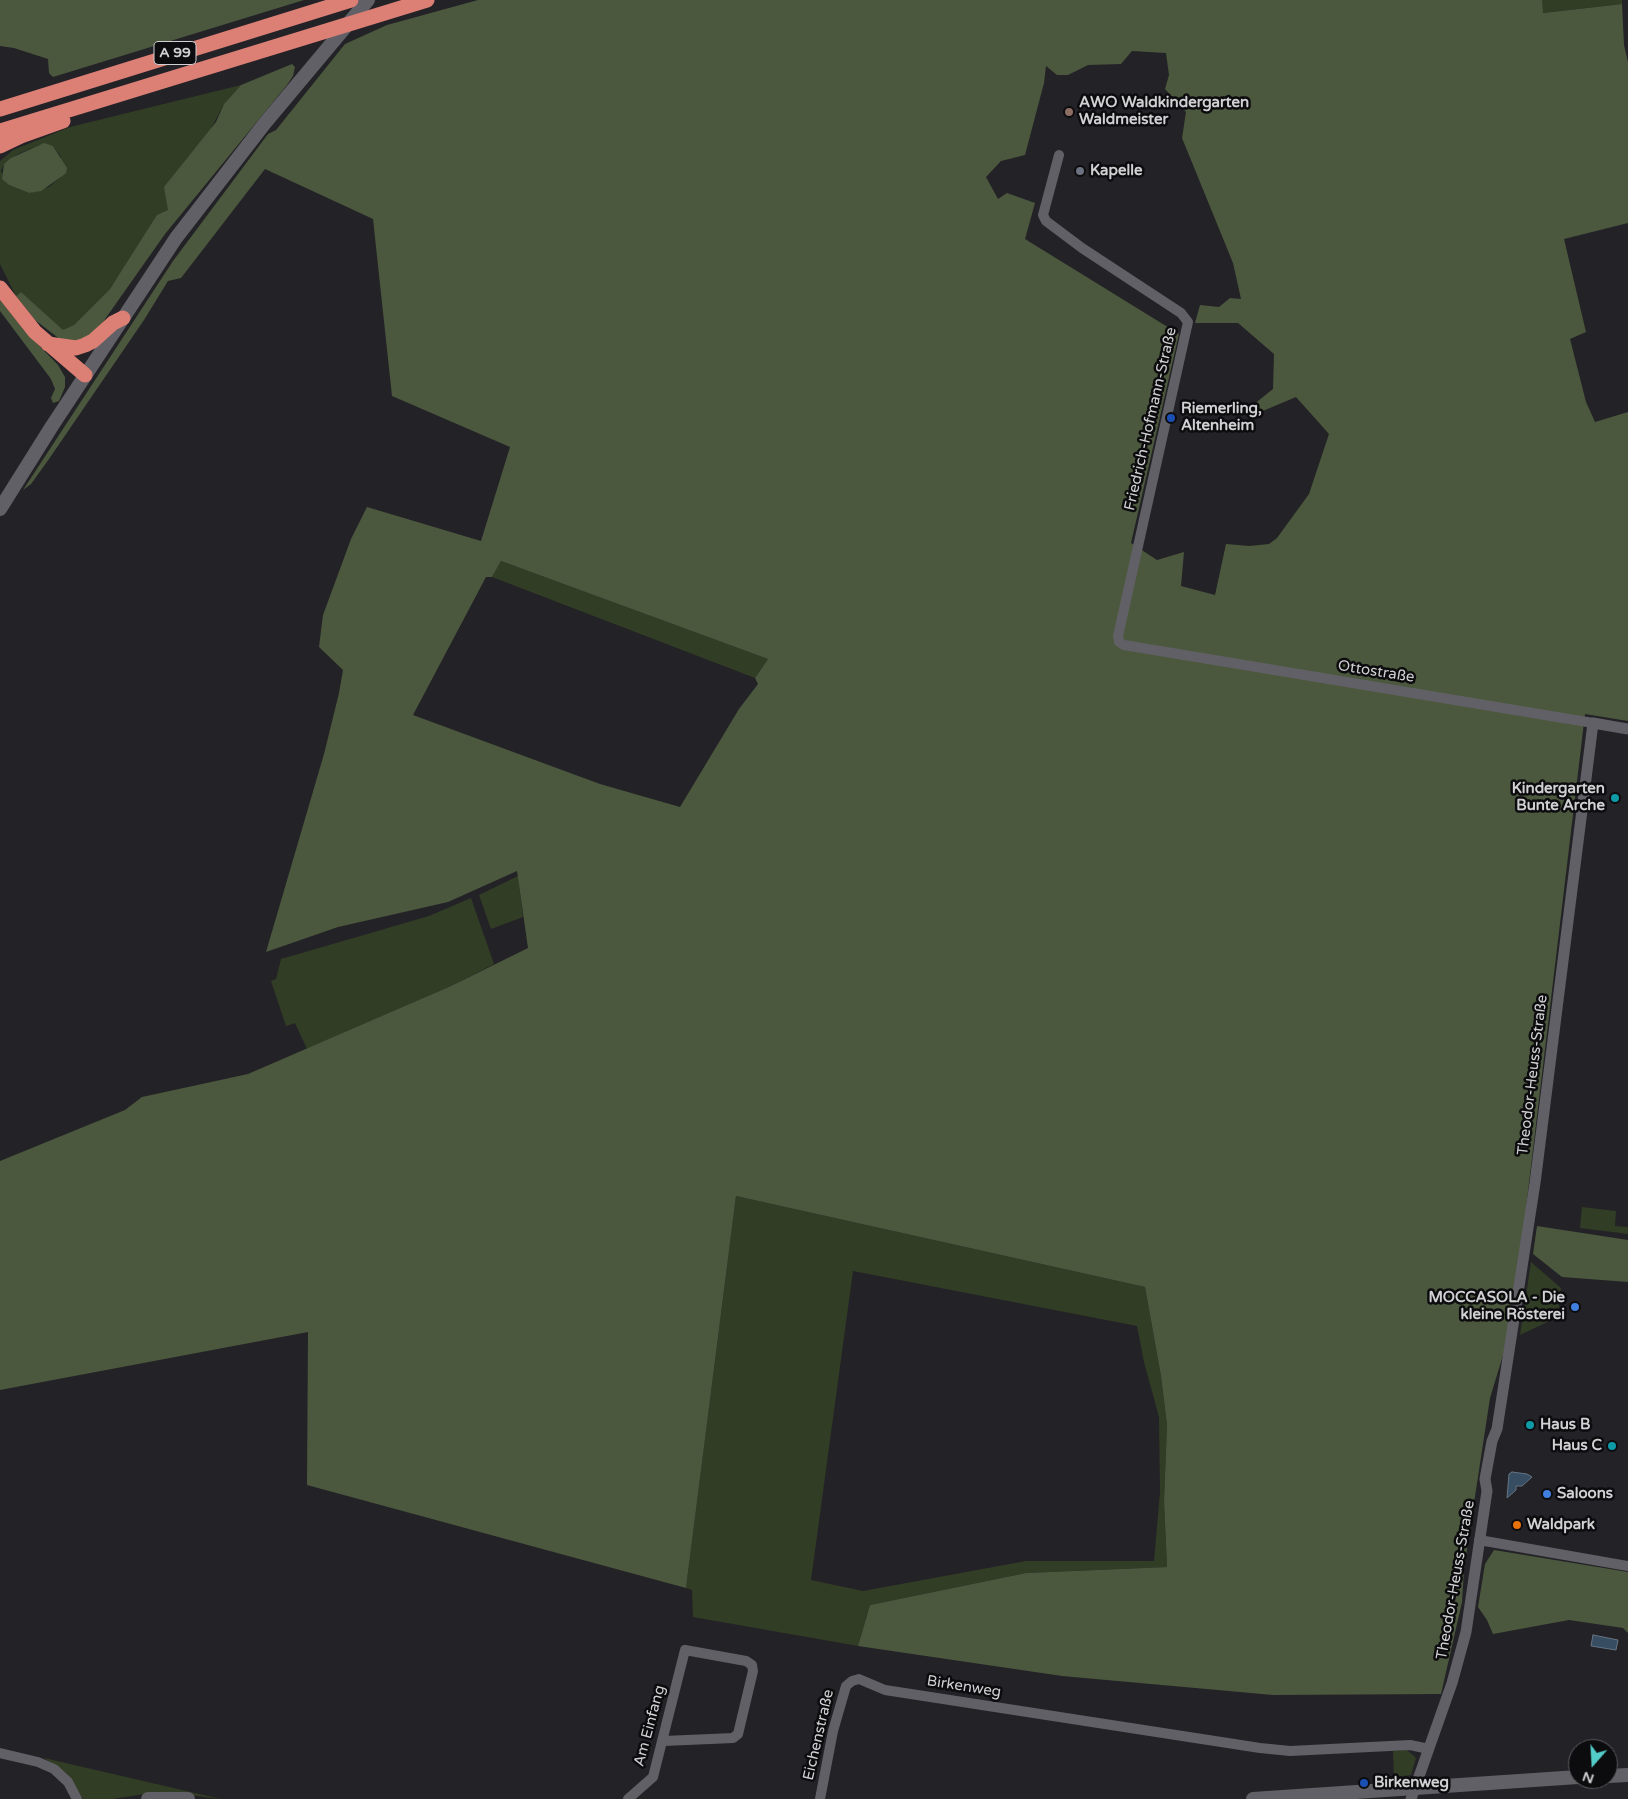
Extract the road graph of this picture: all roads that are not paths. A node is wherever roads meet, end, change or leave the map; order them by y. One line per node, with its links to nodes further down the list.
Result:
1 (351, 0): 5 (highway, A 99)
2 (368, 0): 10 (main road)
3 (427, 0): 4 (highway, A 99)
4 (86, 103): 6 (highway, A 99); 7 (highway)
5 (0, 109)
6 (0, 131)
7 (0, 146)
8 (1059, 155): 14 (street, Friedrich-Hofmann-Straße)
9 (0, 288): 11 (highway)
10 (123, 318): 11 (highway); 12 (main road)
11 (48, 344): 12 (highway)
12 (85, 375): 13 (main road)
13 (0, 509)
14 (1119, 642): 15 (street, Ottostraße)
15 (1593, 722): 16 (street, Ottostraße); 17 (street, Theodor-Heuss-Straße)
16 (1628, 729)
17 (1479, 1540): 18 (street); 21 (street, Theodor-Heuss-Straße)
18 (1628, 1566)
19 (852, 1681): 21 (street, Birkenweg); 29 (street, Eichenstraße)
20 (664, 1741): 20 (street, Am Einfang); 28 (street, Am Einfang)
21 (1429, 1749): 24 (street, Theodor-Heuss-Straße)
22 (0, 1753): 25 (street)
23 (1568, 1777): 24 (main road)
24 (1413, 1793): 30 (main road)
25 (77, 1799)
26 (148, 1799): 27 (main road)
27 (188, 1799)
28 (628, 1799)
29 (820, 1799)
30 (1253, 1799)

